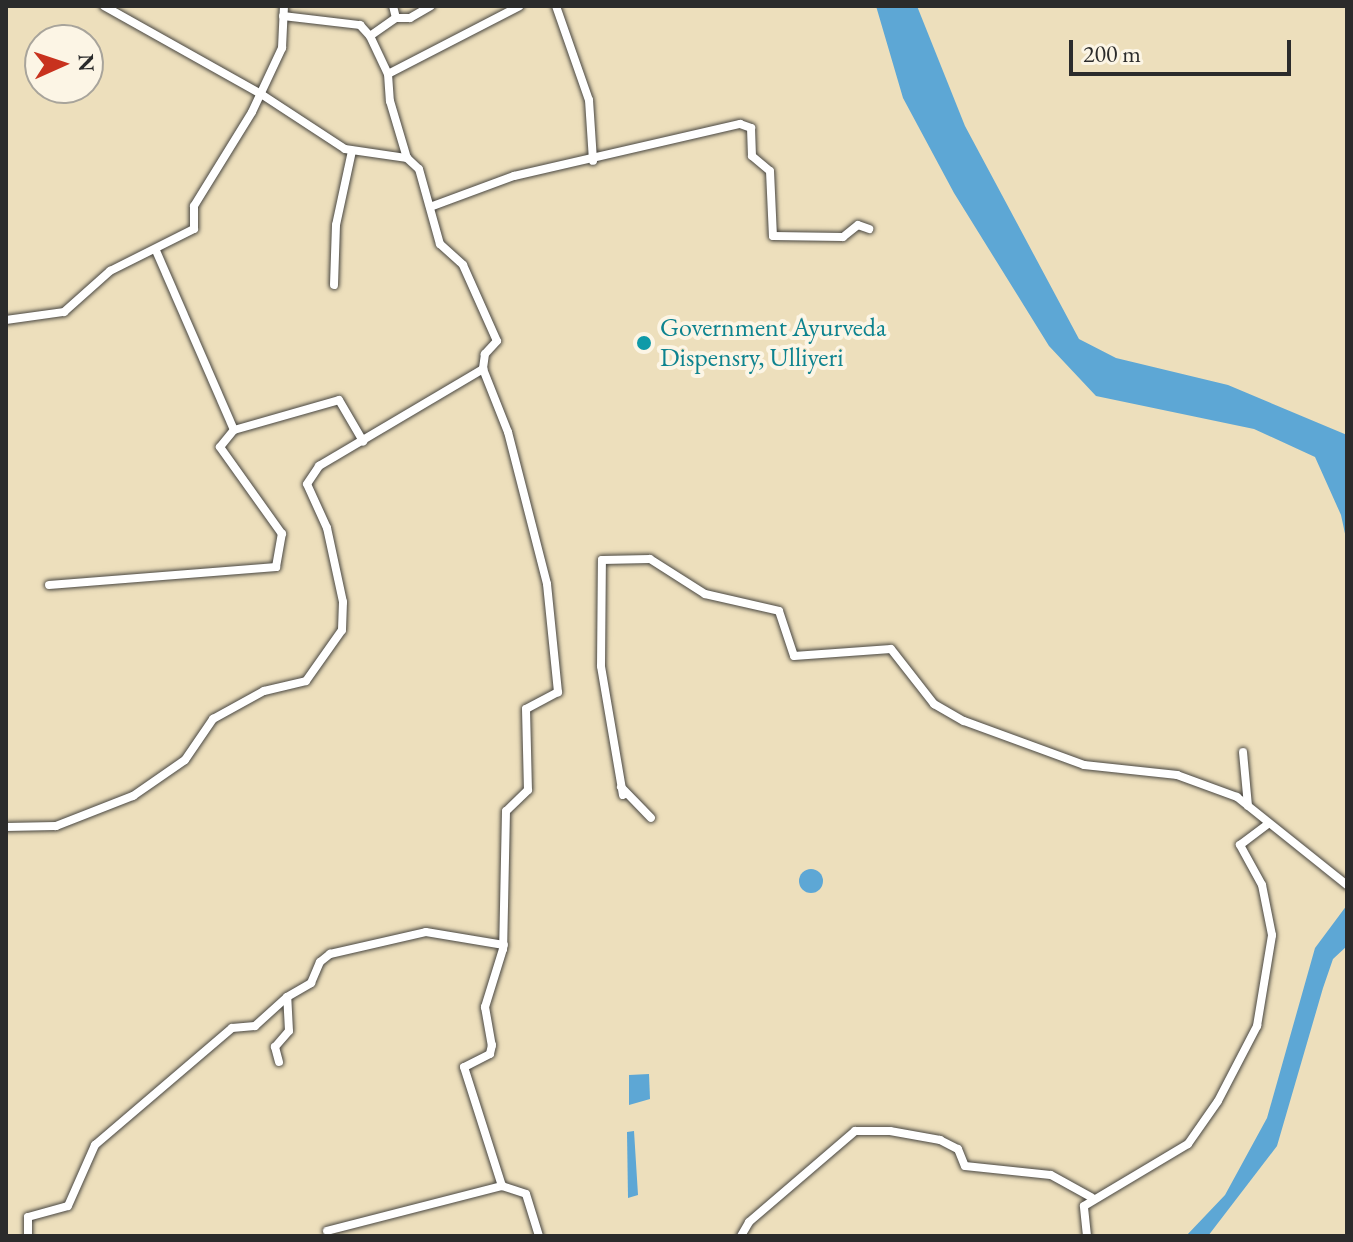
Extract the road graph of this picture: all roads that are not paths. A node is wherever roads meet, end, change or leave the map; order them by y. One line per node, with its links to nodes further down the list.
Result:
1 (104, 6): 10 (street)
2 (393, 6): 7 (street)
3 (431, 6): 7 (street)
4 (520, 6): 9 (street)
5 (556, 6): 13 (street)
6 (283, 11): 8 (street); 10 (street)
7 (396, 18): 8 (street)
8 (370, 36): 9 (street)
9 (388, 74): 12 (street)
10 (261, 94): 11 (street); 16 (street)
11 (352, 151): 12 (street); 17 (street)
12 (407, 158): 14 (street)
13 (593, 161): 14 (street); 15 (street)
14 (430, 207): 19 (street)
15 (869, 229)
16 (156, 251): 18 (street); 20 (street)
17 (334, 285)
18 (6, 320)
19 (483, 369): 21 (street); 29 (street)
20 (234, 430): 21 (street); 22 (street)
21 (363, 441): 27 (street)
22 (49, 585)
23 (1243, 752): 24 (street)
24 (1248, 806): 25 (street); 26 (street)
25 (651, 818)
26 (1269, 823): 28 (street); 33 (street)
27 (6, 827)
28 (1347, 885)
29 (504, 945): 30 (street); 32 (street)
30 (287, 997): 31 (street); 35 (street)
31 (279, 1062)
32 (502, 1186): 34 (street); 36 (street)
33 (1091, 1197): 37 (street); 38 (street)
34 (327, 1231)
35 (28, 1236)
36 (539, 1236)
37 (741, 1236)
38 (1087, 1236)

